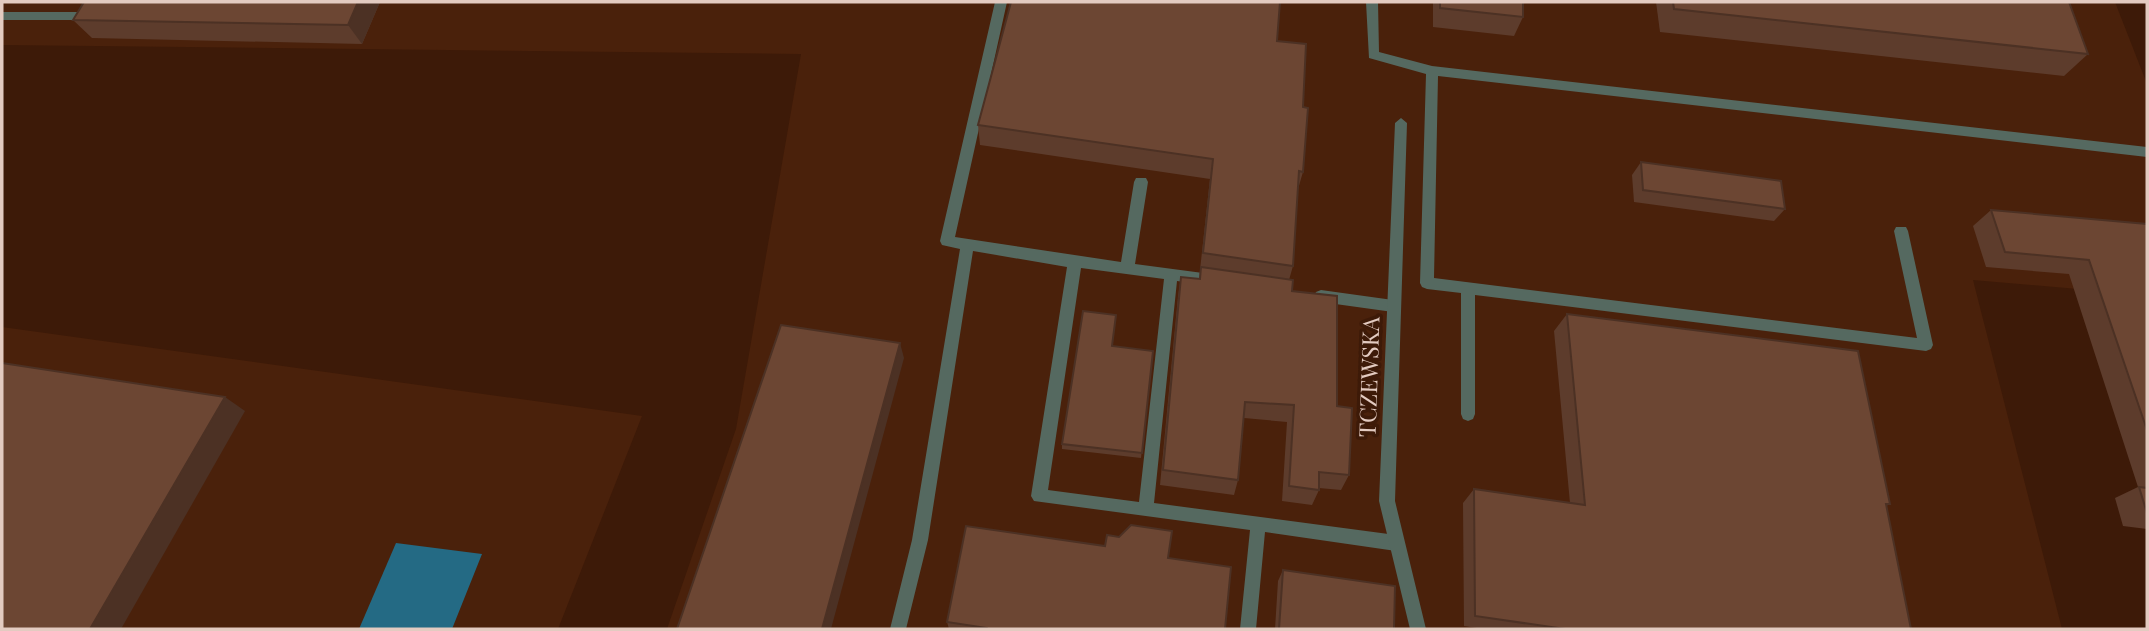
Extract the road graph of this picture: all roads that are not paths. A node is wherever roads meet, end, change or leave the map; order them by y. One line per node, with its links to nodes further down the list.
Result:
1 (1001, 2): 10 (street)
2 (1372, 2): 5 (street)
3 (2, 16): 4 (street)
4 (86, 16)
5 (1432, 71): 7 (street); 15 (street)
6 (1401, 122): 17 (street, TCZEWSKA)
7 (2147, 152)
8 (1141, 182): 12 (street)
9 (1901, 231): 15 (street)
10 (967, 246): 11 (street); 22 (street)
11 (1075, 262): 12 (street); 19 (street)
12 (1127, 269): 13 (street)
13 (1171, 274): 14 (street); 19 (street)
14 (1236, 284)
15 (1468, 288): 18 (street)
16 (1301, 293): 17 (street)
17 (1393, 306): 21 (street, TCZEWSKA)
18 (1468, 414)
19 (1146, 508): 20 (street)
20 (1258, 524): 21 (street); 23 (street)
21 (1396, 543): 24 (street, TCZEWSKA)
22 (898, 629)
23 (1248, 629)
24 (1418, 629)

